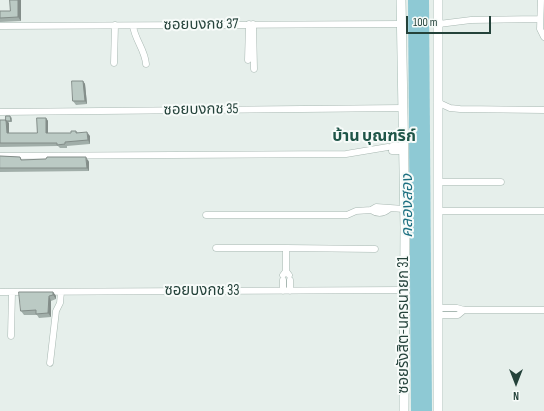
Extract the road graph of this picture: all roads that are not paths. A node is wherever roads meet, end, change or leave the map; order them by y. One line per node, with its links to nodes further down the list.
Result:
1 (401, 0): 7 (street, ซอยรังสิต-นครนายก 31)
2 (438, 0): 8 (street)
3 (541, 0): 4 (street)
4 (539, 19): 8 (street); 11 (street)
5 (115, 24): 9 (street, ซอยบงกช 37); 10 (street, ซอยบงกช 37); 13 (street)
6 (251, 24): 7 (street, ซอยบงกช 37); 10 (street, ซอยบงกช 37); 12 (street); 15 (street)
7 (401, 24): 17 (street, ซอยรังสิต-นครนายก 31)
8 (439, 24): 16 (street)
9 (0, 26)
10 (134, 26): 14 (street)
11 (544, 37)
12 (248, 60)
13 (114, 63)
14 (146, 64)
15 (254, 69)
16 (437, 102): 18 (street); 22 (street)
17 (403, 108): 19 (street, ซอยบงกช 35); 20 (street, ซอยรังสิต-นครนายก 31)
18 (544, 110)
19 (0, 112)
20 (403, 148): 21 (street); 24 (street, ซอยรังสิต-นครนายก 31)
21 (0, 156)
22 (438, 182): 23 (street); 25 (street)
23 (501, 182)
24 (404, 209): 27 (street); 32 (street, ซอยรังสิต-นครนายก 31)
25 (438, 211): 26 (street); 39 (street)
26 (544, 211)
27 (206, 215)
28 (216, 248): 29 (street)
29 (286, 248): 30 (street); 31 (street)
30 (375, 250)
31 (286, 276): 33 (street); 34 (street)
32 (404, 290): 34 (street, ซอยบงกช 33); 42 (street, ซอยรังสิต-นครนายก 31)
33 (283, 291): 34 (street, ซอยบงกช 33); 37 (street, ซอยบงกช 33)
34 (290, 291)
35 (0, 292): 36 (street, ซอยบงกช 33)
36 (12, 292): 37 (street, ซอยบงกช 33); 40 (street)
37 (61, 292): 41 (street)
38 (544, 310): 39 (street)
39 (439, 311): 43 (street)
40 (10, 336)
41 (50, 362)
42 (404, 411)
43 (438, 411)

